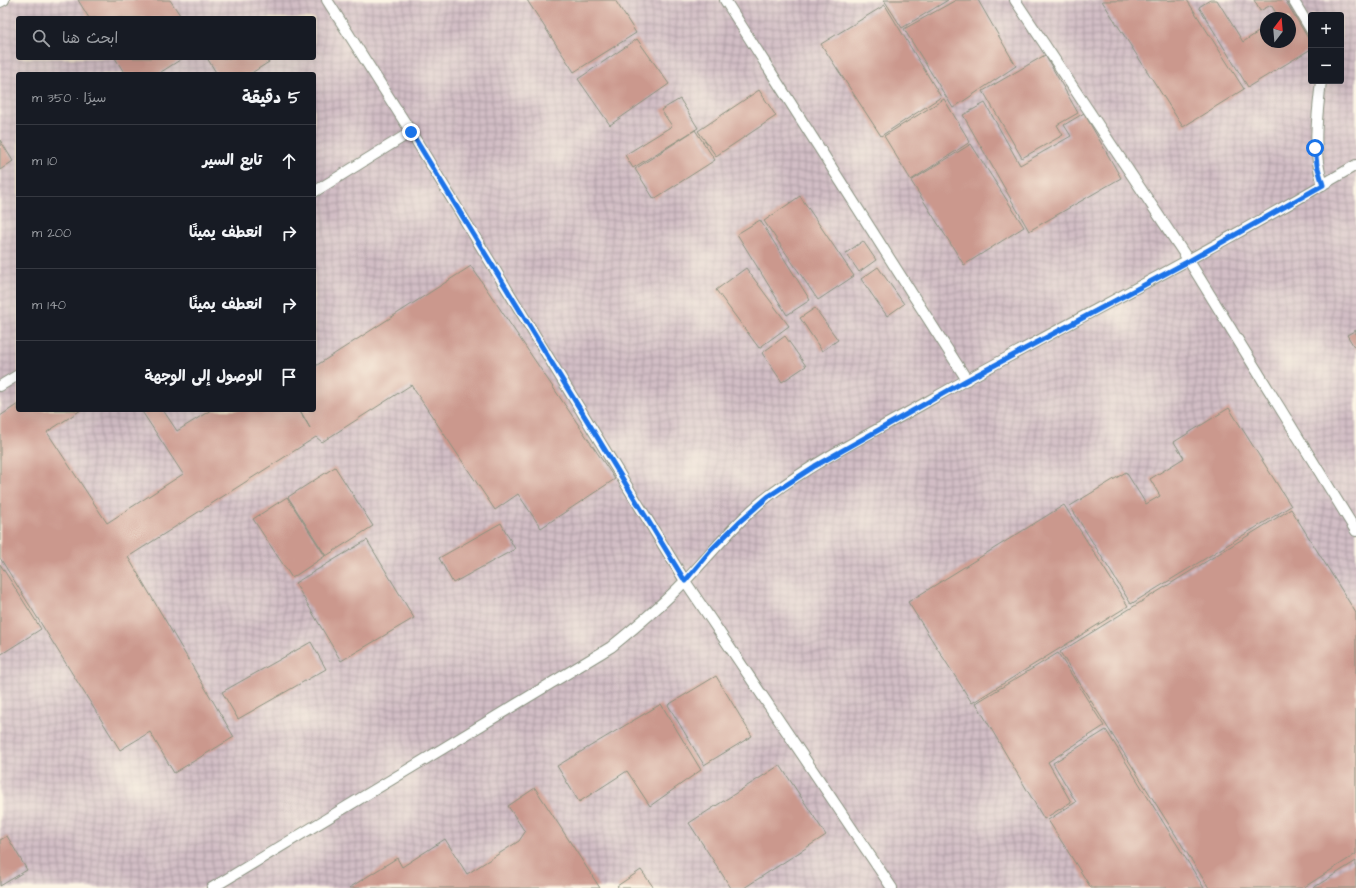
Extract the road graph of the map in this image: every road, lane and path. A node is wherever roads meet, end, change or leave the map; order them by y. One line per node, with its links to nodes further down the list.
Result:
1 (4, 0): 6 (lane)
2 (327, 0): 9 (lane)
3 (725, 0): 15 (lane)
4 (1015, 0): 13 (lane)
5 (1292, 0): 7 (lane)
6 (0, 2)
7 (1308, 25)
8 (1321, 84): 11 (lane)
9 (411, 132): 12 (lane); 18 (lane)
10 (1356, 165): 11 (lane)
11 (1323, 185): 13 (lane)
12 (316, 191)
13 (1189, 261): 15 (lane); 17 (lane)
14 (16, 376): 16 (lane)
15 (967, 380): 18 (lane)
16 (0, 386)
17 (1356, 531)
18 (685, 581): 19 (lane); 20 (lane)
19 (212, 888)
20 (892, 888)

